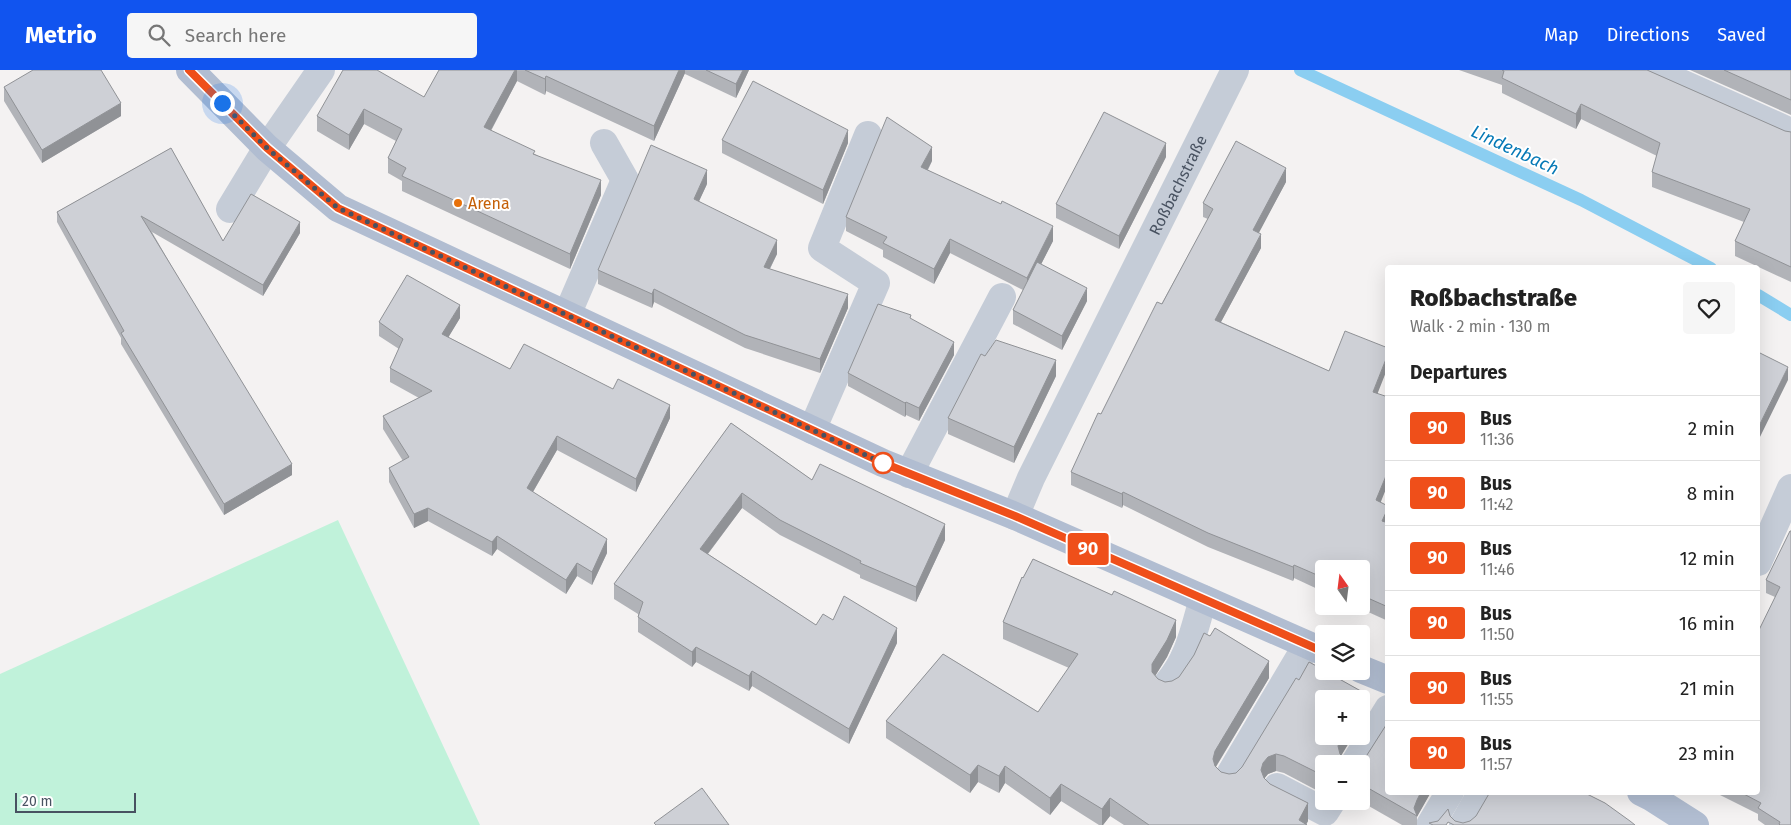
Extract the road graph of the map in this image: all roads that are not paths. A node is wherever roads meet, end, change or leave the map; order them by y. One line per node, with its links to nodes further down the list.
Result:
1 (190, 70): 8 (main road)
2 (321, 70): 8 (street)
3 (1652, 70): 5 (street)
4 (1230, 81): 15 (street, Roßbachstraße)
5 (1791, 132)
6 (868, 135): 12 (street)
7 (604, 143): 11 (street)
8 (267, 148): 9 (street); 11 (main road)
9 (230, 209)
10 (1002, 297): 13 (street)
11 (566, 315): 12 (main road)
12 (812, 430): 13 (main road)
13 (909, 474): 15 (main road)
14 (1791, 488): 16 (street)
15 (1015, 516): 17 (main road)
16 (1760, 558)
17 (1203, 599): 18 (main road); 21 (street)
18 (1315, 648): 24 (street)
19 (1370, 673): 20 (main road)
20 (1385, 679)
21 (1168, 684)
22 (1385, 713): 23 (street)
23 (1359, 755)
24 (1228, 776)
25 (1277, 787): 29 (street)
26 (1448, 795): 30 (street)
27 (1480, 795): 31 (street)
28 (1650, 795): 32 (main road)
29 (1315, 807)
30 (1430, 825)
31 (1463, 825)
32 (1695, 825)

